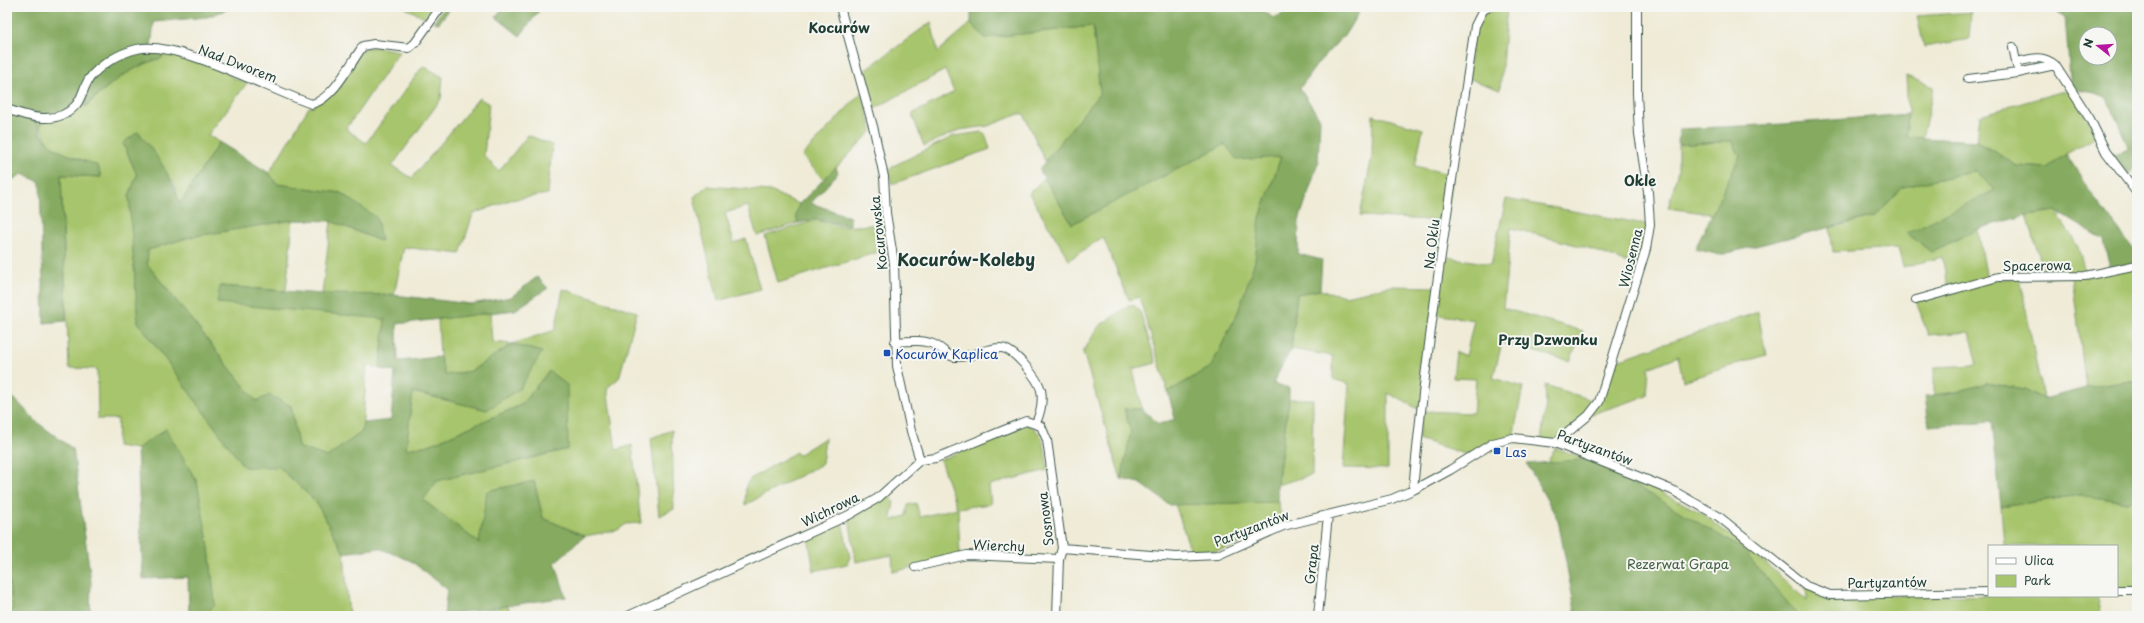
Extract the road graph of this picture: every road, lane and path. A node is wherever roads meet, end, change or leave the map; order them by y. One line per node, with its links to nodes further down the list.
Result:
1 (441, 7): 10 (street, Nad Dworem)
2 (840, 7): 14 (street, Kocurowska)
3 (1489, 7): 18 (street, Na Oklu)
4 (1637, 7): 16 (street, Wiosenna)
5 (2013, 47): 6 (street)
6 (2016, 62): 7 (street); 8 (street)
7 (2055, 65): 8 (street); 11 (street)
8 (2018, 73): 9 (street)
9 (1968, 79)
10 (7, 108)
11 (2137, 193)
12 (2137, 265): 13 (street, Spacerowa)
13 (1916, 300)
14 (895, 342): 15 (street); 17 (street, Kocurowska)
15 (1036, 423): 17 (street); 20 (street, Sosnowa)
16 (1555, 443): 18 (street, Partyzantów); 25 (street, Partyzantów)
17 (920, 460): 26 (street, Wichrowa)
18 (1413, 490): 19 (street, Partyzantów)
19 (1328, 515): 20 (street, Partyzantów); 28 (street, Grapa)
20 (1062, 548): 21 (street, Sosnowa)
21 (1059, 559): 22 (street, Wierchy); 27 (street, Sosnowa)
22 (915, 567)
23 (2118, 590): 24 (street)
24 (2137, 590)
25 (1988, 592)
26 (628, 616)
27 (1057, 616)
28 (1318, 616)

